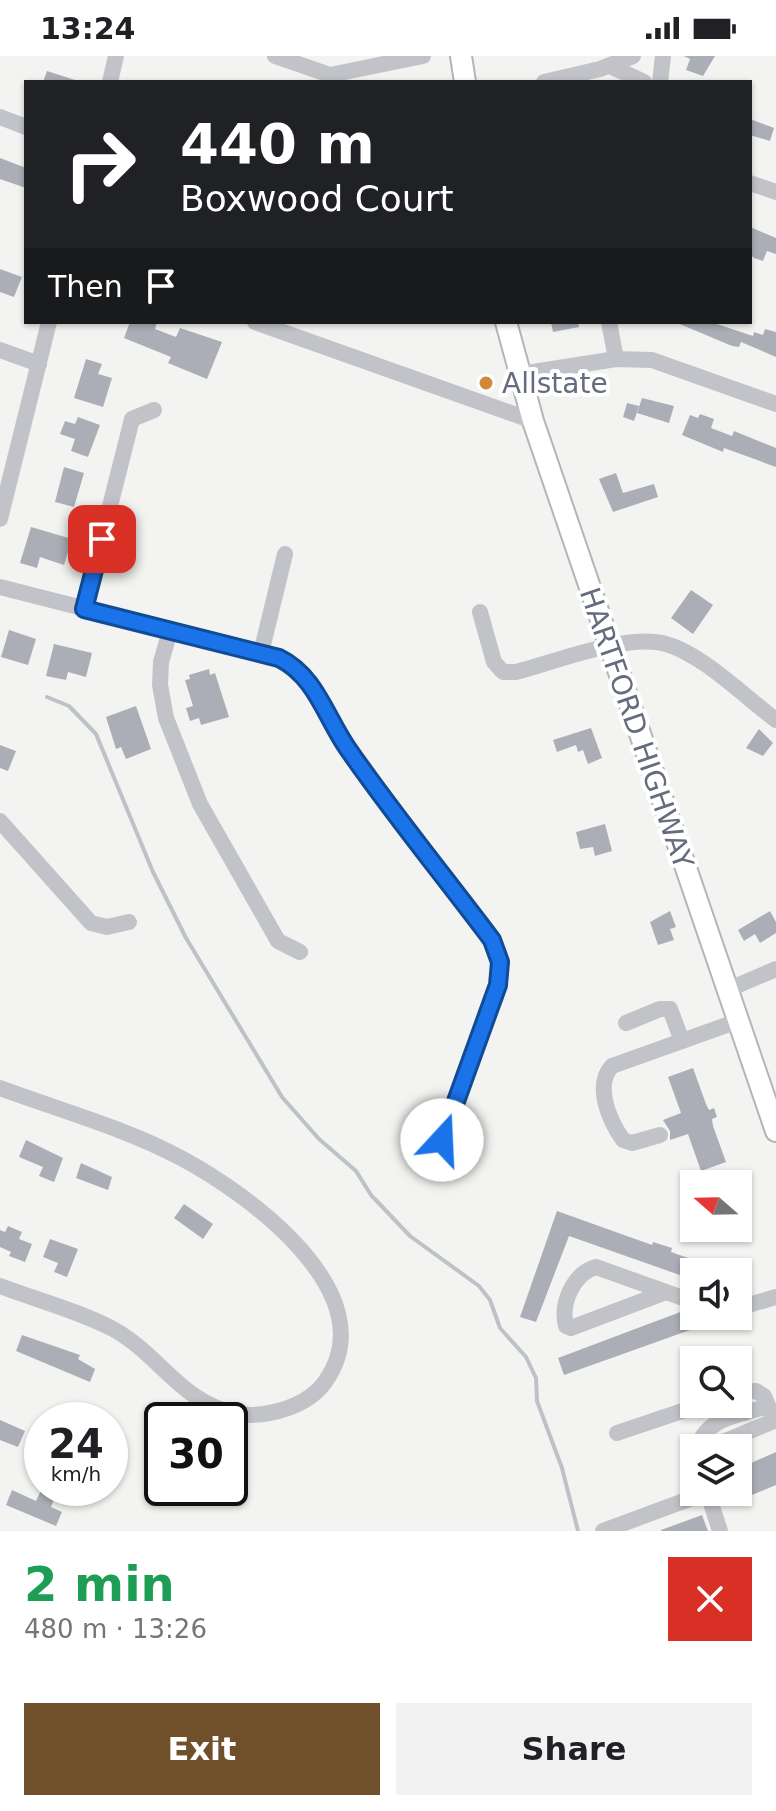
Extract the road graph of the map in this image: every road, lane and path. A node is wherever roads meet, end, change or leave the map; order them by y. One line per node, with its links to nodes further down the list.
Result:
1 (116, 56): 8 (street)
2 (275, 56): 3 (street)
3 (423, 56)
4 (461, 56): 9 (main road)
5 (633, 56): 7 (street)
6 (663, 56): 12 (street)
7 (610, 66): 10 (street); 11 (street)
8 (110, 80)
9 (465, 80)
10 (564, 80)
11 (640, 80)
12 (660, 80)
13 (0, 117): 14 (street)
14 (24, 126)
15 (752, 184): 16 (street)
16 (776, 192)
17 (49, 324): 23 (street)
18 (261, 324): 27 (street)
19 (507, 324): 24 (main road, HARTFORD HIGHWAY)
20 (609, 324): 22 (street)
21 (0, 350): 23 (street)
22 (616, 359): 24 (street); 25 (street)
23 (39, 364): 28 (street)
24 (520, 374): 27 (main road, HARTFORD HIGHWAY)
25 (776, 404)
26 (154, 410): 31 (street)
27 (533, 421): 34 (main road, HARTFORD HIGHWAY)
28 (0, 519)
29 (285, 554): 35 (street)
30 (0, 587): 31 (street)
31 (84, 609): 33 (street)
32 (480, 612): 34 (street)
33 (170, 631): 35 (street); 39 (street)
34 (609, 648): 36 (street); 41 (main road, HARTFORD HIGHWAY)
35 (261, 653): 48 (street)
36 (776, 720)
37 (0, 821): 38 (street)
38 (129, 922)
39 (300, 952)
40 (776, 969): 41 (street)
41 (727, 990): 42 (main road, HARTFORD HIGHWAY)
42 (738, 1021): 44 (street); 46 (main road, HARTFORD HIGHWAY)
43 (626, 1023): 44 (street)
44 (682, 1041): 47 (street)
45 (0, 1088): 49 (street)
46 (776, 1131)
47 (660, 1135)
48 (442, 1140)
49 (0, 1286)
50 (666, 1292): 50 (street); 51 (street)
51 (680, 1297)
52 (776, 1297): 53 (street)
53 (752, 1304)
54 (752, 1391): 56 (street)
55 (680, 1412): 57 (street)
56 (773, 1415): 58 (street); 59 (street)
57 (617, 1433)
58 (701, 1434)
59 (738, 1434)
60 (680, 1503): 62 (street)
61 (712, 1506): 63 (street)
62 (603, 1531)
63 (720, 1531)

